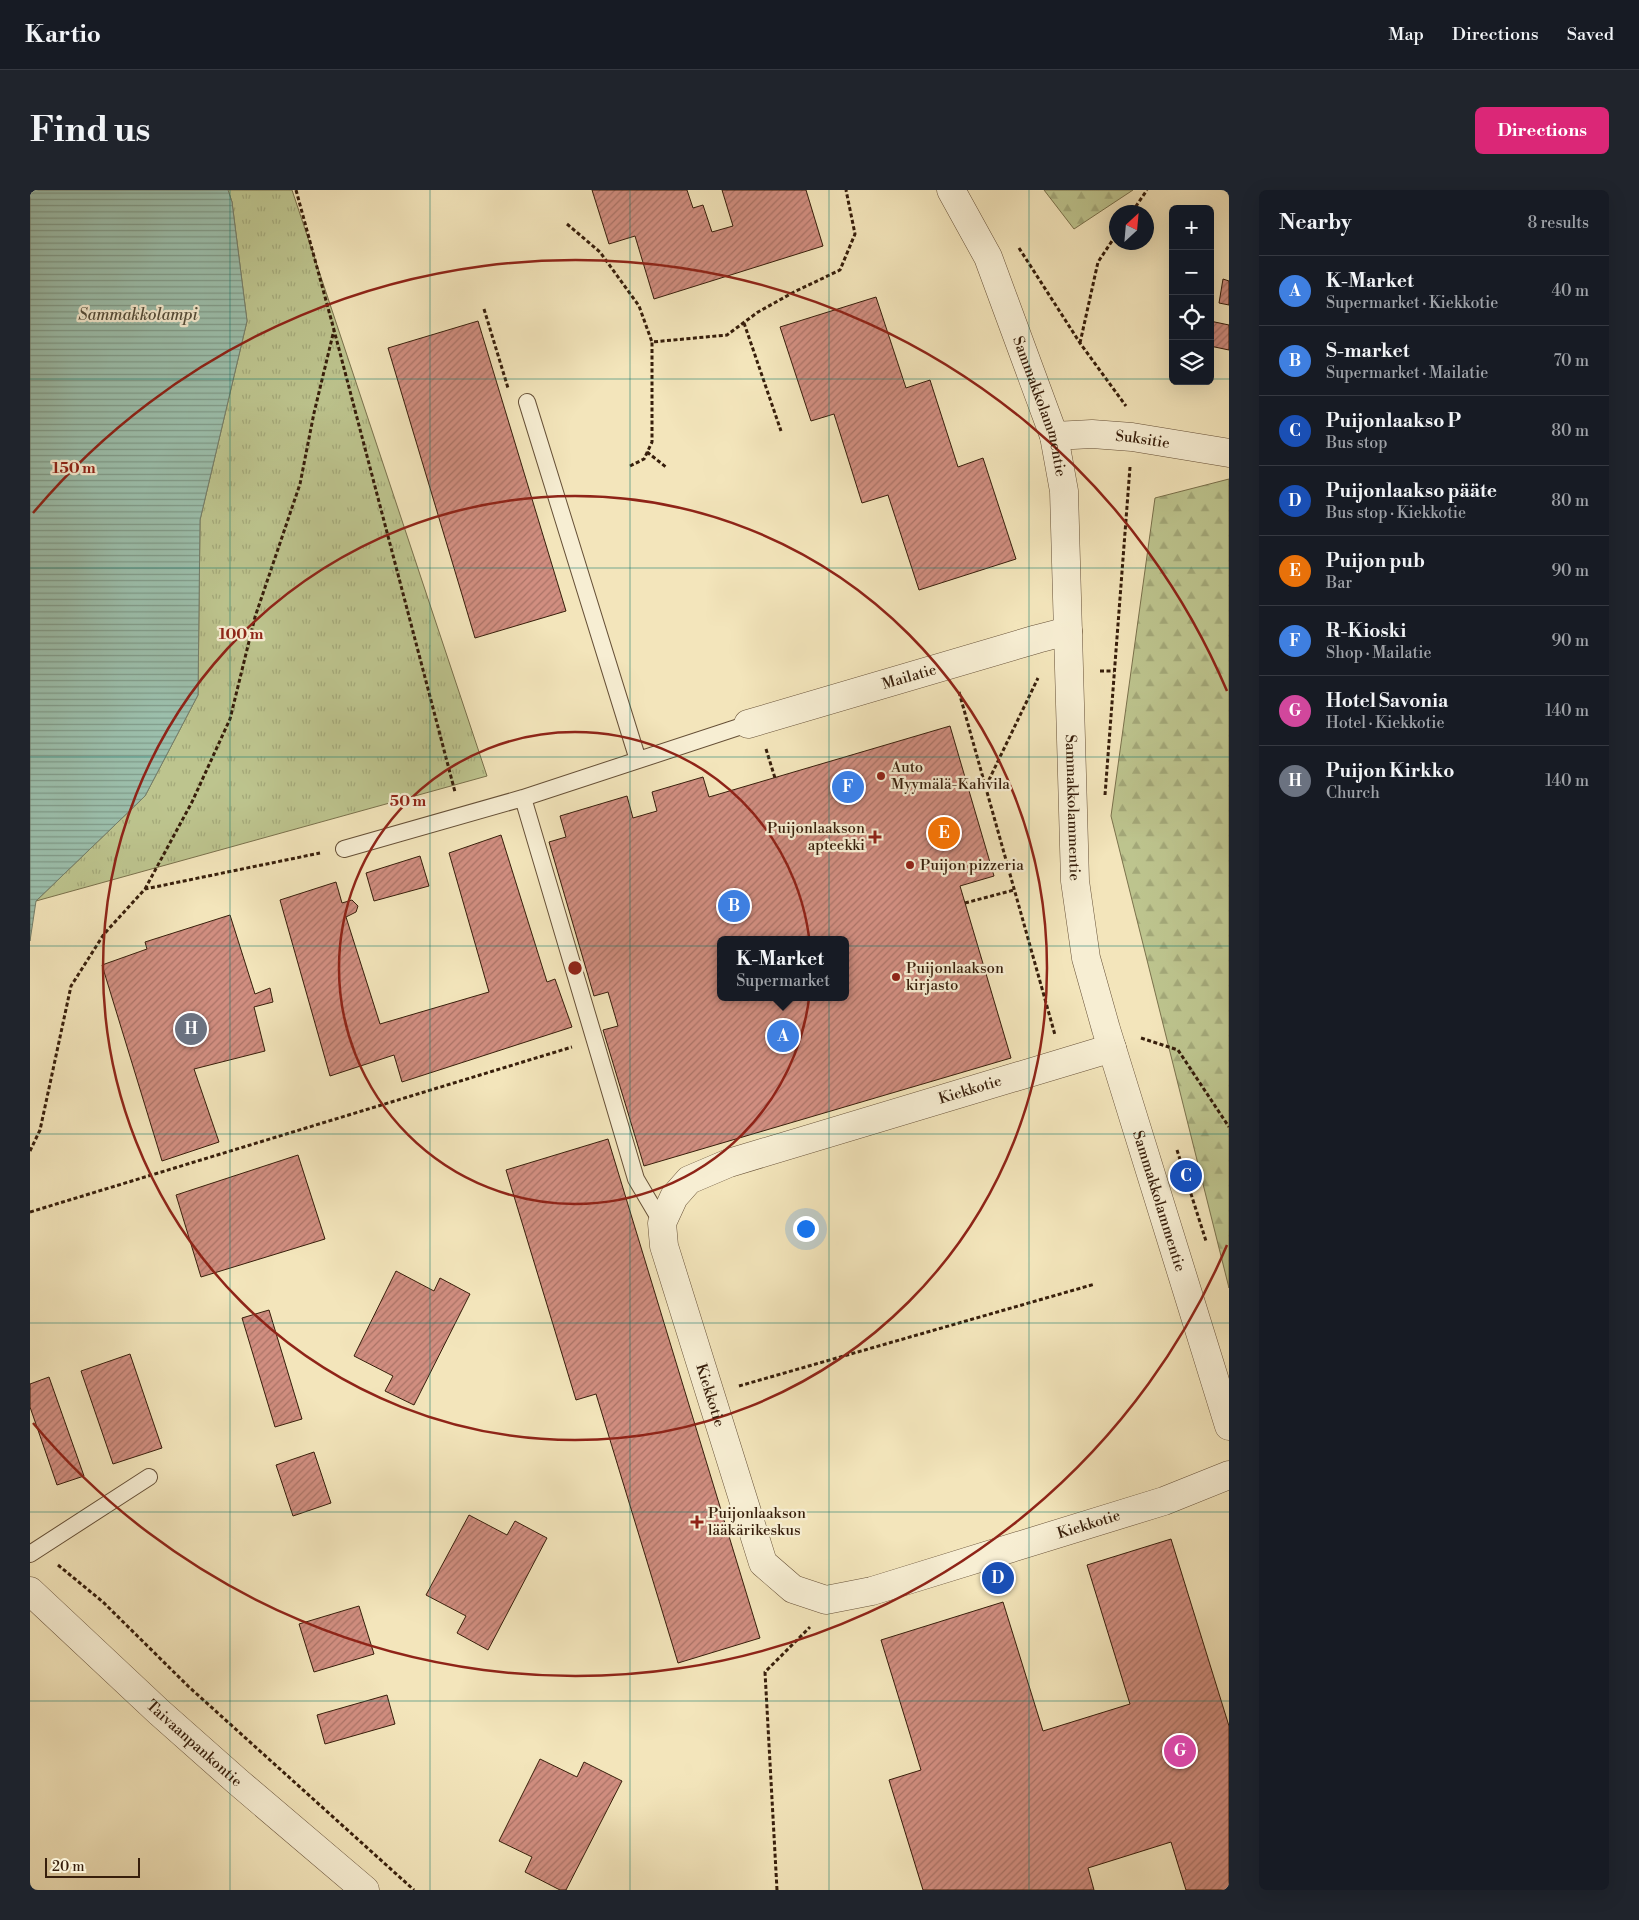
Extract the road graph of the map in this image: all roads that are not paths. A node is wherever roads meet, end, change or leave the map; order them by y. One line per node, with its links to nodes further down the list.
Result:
1 (951, 190): 3 (street, Sammakkolammentie)
2 (528, 402): 7 (lane)
3 (1054, 436): 4 (street, Suksitie); 5 (street, Sammakkolammentie)
4 (1229, 453)
5 (1068, 631): 6 (street, Mailatie); 10 (street, Sammakkolammentie)
6 (748, 724): 7 (lane)
7 (638, 760): 8 (lane)
8 (523, 798): 9 (lane); 11 (lane)
9 (344, 848)
10 (1112, 1048): 11 (street, Kiekkotie); 12 (street, Sammakkolammentie)
11 (662, 1222): 13 (street, Kiekkotie)
12 (1229, 1426)
13 (1229, 1475)
14 (149, 1477): 15 (lane)
15 (34, 1551)
16 (30, 1591): 17 (street, Taivaanpankontie)
17 (365, 1890)

